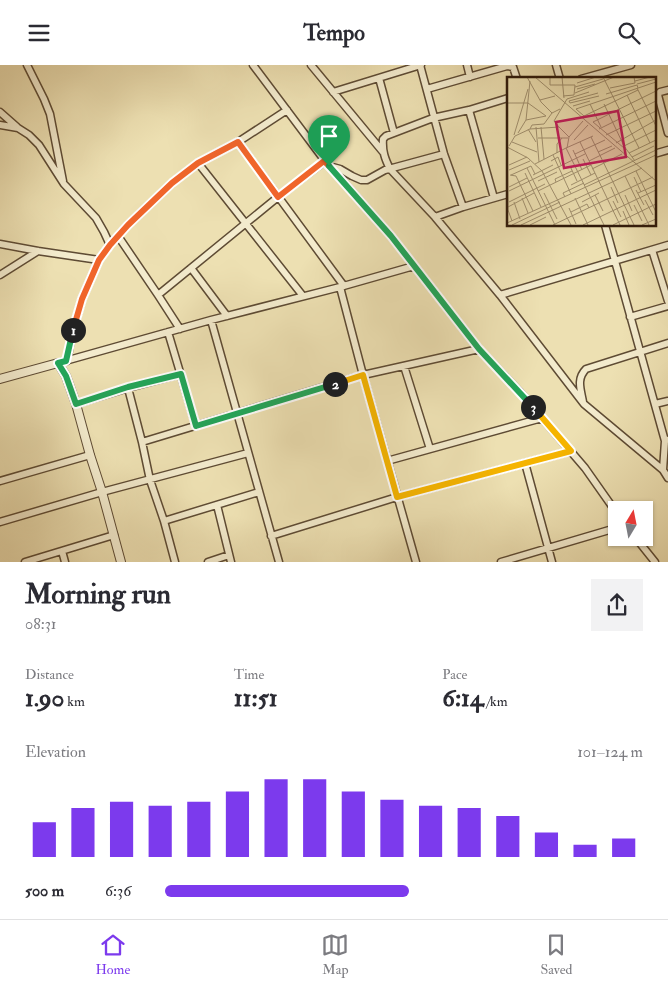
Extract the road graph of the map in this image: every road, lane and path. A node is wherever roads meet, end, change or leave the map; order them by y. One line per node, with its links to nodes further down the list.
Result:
1 (28, 65): 31 (street)
2 (253, 65): 15 (street)
3 (311, 65): 13 (street)
4 (420, 65): 10 (street); 11 (street)
5 (467, 65): 8 (street)
6 (630, 65): 7 (street)
7 (603, 76)
8 (470, 77): 9 (street); 11 (street)
9 (516, 77)
10 (379, 78): 13 (street); 23 (street)
11 (427, 89): 19 (street)
12 (668, 90): 18 (street)
13 (333, 92): 26 (street)
14 (507, 98): 16 (street)
15 (286, 110): 25 (street); 29 (street)
16 (469, 110): 19 (street); 34 (street)
17 (0, 112): 22 (street)
18 (663, 116): 20 (street); 24 (street)
19 (433, 118): 23 (street); 27 (street)
20 (656, 118)
21 (0, 125): 22 (street)
22 (18, 128): 31 (street)
23 (394, 133): 26 (street)
24 (668, 133)
25 (238, 142): 28 (street); 33 (street)
26 (383, 152): 30 (street)
27 (444, 154): 30 (street); 35 (street)
28 (198, 163): 37 (street); 39 (street)
29 (327, 164): 30 (street); 33 (street); 47 (street)
30 (390, 169): 36 (street)
31 (64, 184): 41 (street)
32 (507, 194): 34 (street)
33 (278, 197): 37 (street); 51 (street)
34 (494, 198): 35 (street)
35 (463, 207): 36 (street)
36 (435, 217): 53 (street)
37 (246, 223): 48 (street); 54 (street)
38 (605, 226): 46 (street)
39 (118, 237): 41 (street); 52 (street)
40 (0, 243): 44 (street)
41 (110, 245): 45 (street)
42 (668, 245): 43 (street)
43 (652, 250): 46 (street); 50 (street)
44 (38, 251): 45 (street); 49 (street)
45 (99, 260): 65 (street)
46 (614, 261): 53 (street); 58 (street)
47 (414, 266): 51 (street); 63 (street)
48 (191, 268): 52 (street); 57 (street)
49 (0, 275)
50 (665, 282): 55 (street)
51 (342, 286): 54 (street); 68 (street)
52 (158, 295): 60 (street)
53 (500, 295): 73 (street)
54 (303, 297): 57 (street)
55 (668, 301)
56 (668, 306): 58 (street)
57 (227, 316): 59 (street)
58 (630, 317): 64 (street)
59 (210, 320): 60 (street); 75 (street)
60 (180, 329): 61 (street)
61 (168, 333): 65 (street); 67 (street)
62 (668, 343): 64 (street)
63 (479, 349): 66 (street); 76 (street)
64 (640, 351): 73 (street); 74 (street)
65 (62, 362): 69 (street); 72 (street)
66 (404, 366): 68 (street); 80 (street)
67 (181, 374): 70 (street); 77 (street)
68 (363, 375): 75 (street); 84 (street)
69 (0, 379)
70 (128, 387): 72 (street); 79 (street)
71 (668, 401): 74 (street)
72 (76, 404): 83 (street)
73 (584, 404): 86 (street)
74 (655, 404): 78 (street)
75 (237, 413): 77 (street); 82 (street)
76 (542, 418): 80 (street); 81 (street)
77 (196, 426): 79 (street)
78 (666, 440): 86 (street)
79 (142, 442): 88 (street)
80 (430, 449): 84 (street)
81 (571, 451): 85 (street); 93 (street)
82 (248, 453): 88 (street); 91 (street)
83 (90, 455): 89 (street); 90 (street)
84 (387, 461): 92 (street)
85 (525, 463): 92 (street); 101 (street)
86 (663, 470): 87 (street)
87 (668, 478)
88 (150, 480): 90 (street); 95 (street)
89 (0, 481)
90 (102, 492): 96 (street); 98 (street)
91 (259, 492): 94 (street); 99 (street)
92 (397, 497): 99 (street); 110 (street)
93 (608, 501)
94 (217, 505): 95 (street); 103 (street)
95 (164, 521): 107 (street)
96 (0, 522)
97 (608, 530): 101 (street)
98 (114, 535): 102 (street); 106 (street)
99 (271, 536): 109 (street)
100 (642, 546): 113 (street)
101 (548, 547): 111 (street); 112 (street)
102 (62, 551): 104 (street); 105 (street)
103 (230, 558): 108 (street)
104 (25, 561)
105 (65, 561)
106 (121, 561)
107 (175, 561)
108 (208, 561)
109 (278, 561)
110 (416, 561)
111 (501, 561)
112 (552, 561)
113 (655, 561)

